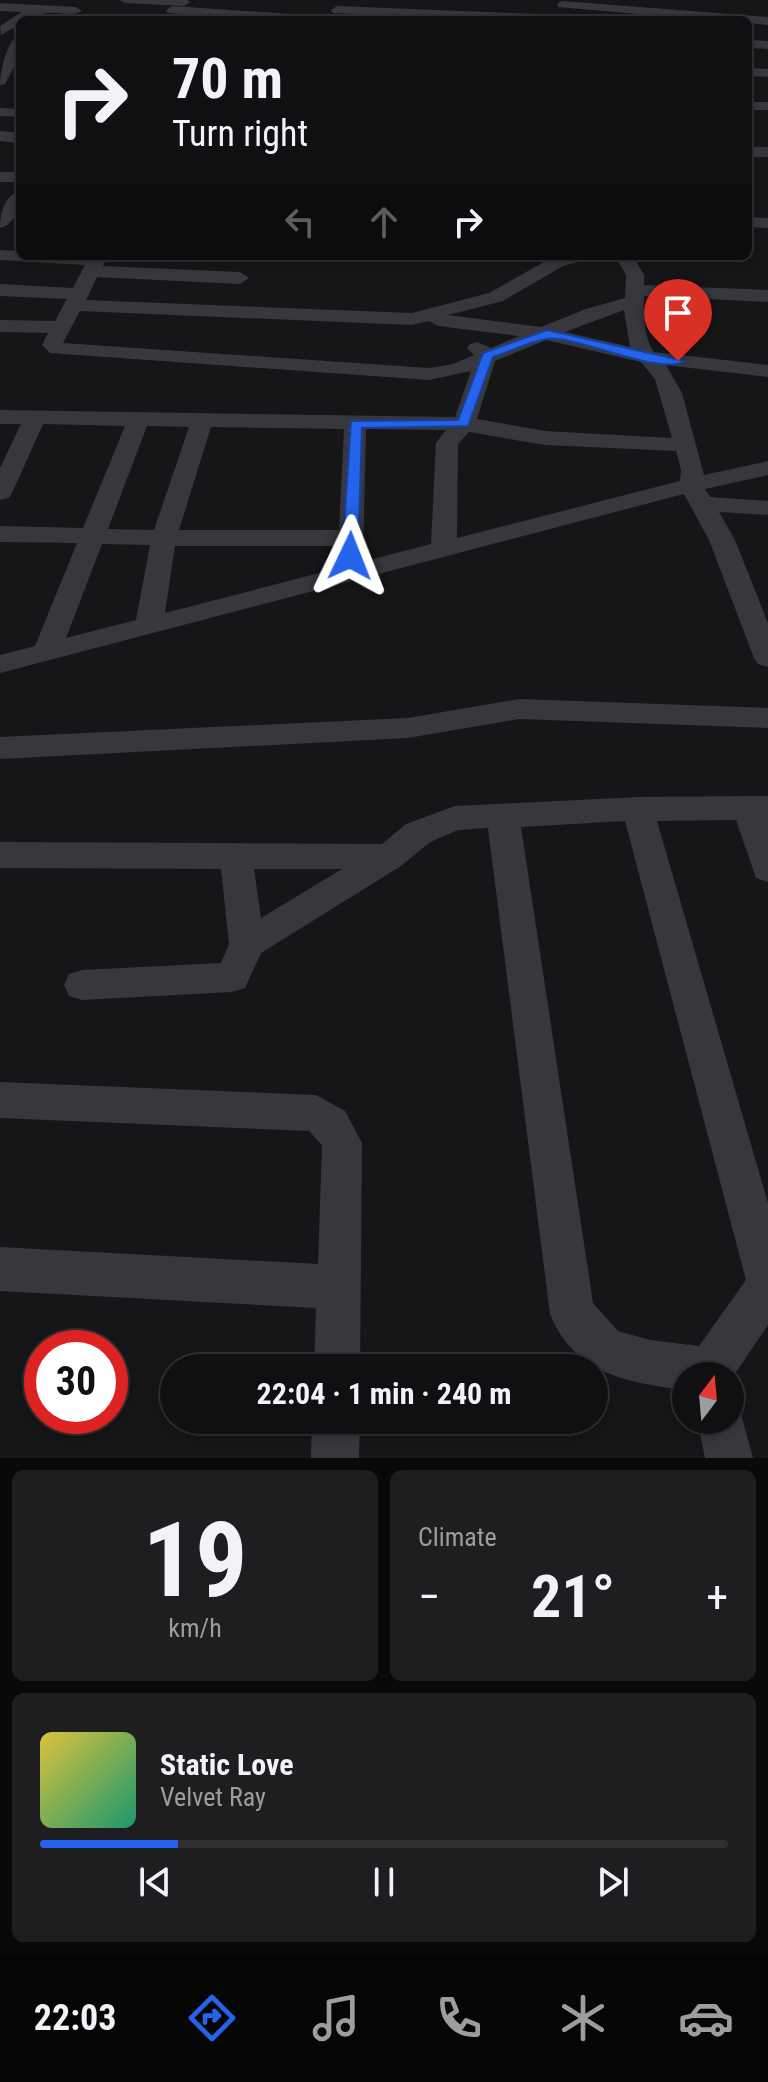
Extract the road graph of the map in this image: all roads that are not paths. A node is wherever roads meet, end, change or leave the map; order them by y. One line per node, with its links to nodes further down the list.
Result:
1 (125, 0): 3 (street)
2 (347, 0): 9 (street)
3 (186, 1): 12 (street)
4 (545, 4): 7 (street)
5 (6, 8): 6 (street); 8 (street)
6 (51, 10): 8 (street); 11 (street)
7 (666, 11): 14 (street)
8 (27, 14): 10 (street)
9 (333, 15): 13 (street)
10 (24, 16)
11 (69, 16)
12 (244, 16)
13 (384, 16)
14 (717, 16)
15 (16, 47): 16 (street)
16 (3, 81)
17 (16, 201): 18 (street)
18 (0, 222)
19 (69, 260): 22 (street)
20 (564, 260): 27 (street)
21 (626, 260): 25 (street)
22 (96, 262): 23 (street); 28 (street)
23 (240, 278)
24 (0, 290): 28 (street)
25 (635, 295): 26 (street); 33 (street); 35 (street)
26 (768, 296)
27 (496, 297): 29 (street); 30 (street)
28 (78, 299): 29 (street); 32 (street)
29 (412, 319): 30 (street)
30 (476, 323): 33 (street); 34 (street)
31 (0, 326): 32 (street)
32 (61, 327): 34 (street)
33 (547, 334): 34 (street); 35 (street)
34 (487, 355): 42 (street)
35 (648, 357): 36 (street); 43 (street)
36 (768, 371)
37 (0, 417): 38 (street)
38 (35, 417): 39 (street); 45 (street)
39 (139, 419): 40 (street); 49 (street)
40 (202, 421): 41 (street); 50 (street)
41 (355, 424): 42 (street); 51 (street)
42 (464, 424): 43 (street); 52 (street)
43 (684, 445): 46 (street)
44 (768, 468): 46 (street)
45 (0, 493)
46 (697, 495): 47 (street); 52 (street); 56 (street)
47 (768, 508)
48 (0, 534): 49 (street)
49 (93, 535): 50 (street); 55 (street)
50 (164, 538): 51 (street); 54 (street)
51 (351, 538): 53 (street)
52 (444, 550): 53 (street)
53 (349, 575): 54 (street)
54 (149, 625): 55 (street)
55 (47, 651): 57 (street)
56 (768, 658)
57 (0, 664)
58 (768, 718): 59 (street)
59 (0, 748)
60 (758, 808): 61 (street); 66 (street)
61 (638, 809): 62 (street); 71 (street)
62 (503, 816): 65 (street); 76 (street)
63 (0, 855): 64 (street)
64 (236, 857): 65 (street); 67 (street)
65 (389, 857): 67 (street)
66 (768, 869)
67 (247, 944): 68 (street)
68 (82, 985)
69 (0, 1100): 72 (street)
70 (0, 1269): 72 (street)
71 (768, 1279)
72 (338, 1287): 74 (street)
73 (768, 1287): 75 (street)
74 (337, 1354)
75 (717, 1362)
76 (672, 1367)
77 (336, 1434): 79 (street)
78 (724, 1434): 80 (street)
79 (335, 1458)
80 (729, 1458)

